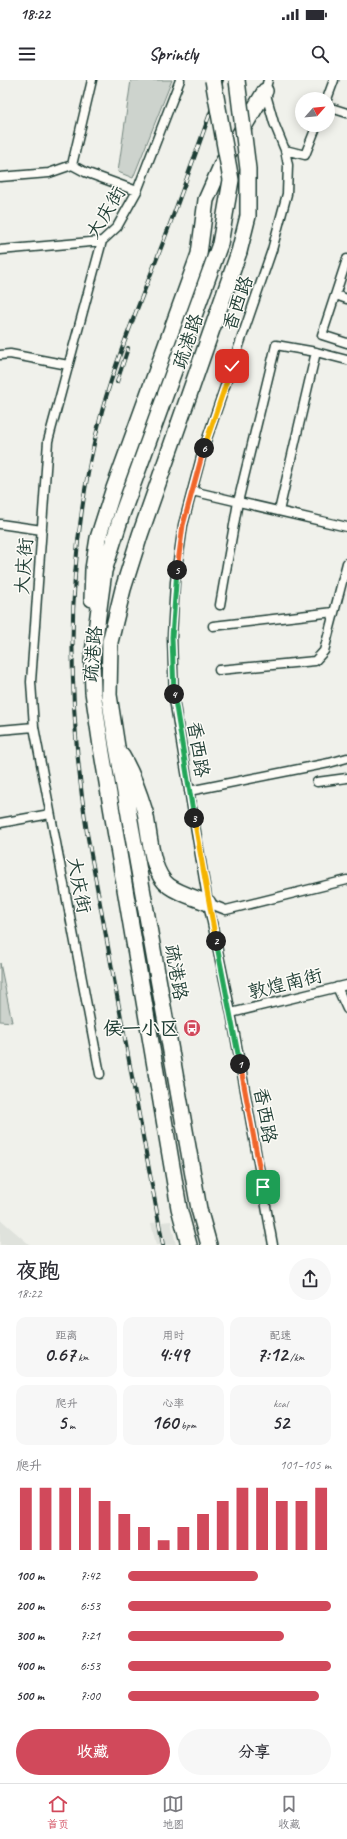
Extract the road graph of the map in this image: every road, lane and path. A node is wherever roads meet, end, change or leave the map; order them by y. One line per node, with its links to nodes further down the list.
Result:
1 (92, 80): 12 (street)
2 (180, 80): 14 (street, 大庆街)
3 (213, 80): 35 (highway, bridge)
4 (237, 80): 39 (highway, 疏港路, bridge)
5 (334, 80): 7 (street)
6 (266, 86): 11 (street, 香西路); 35 (highway)
7 (330, 92)
8 (335, 110): 9 (street)
9 (347, 113)
10 (314, 132): 11 (street)
11 (285, 150): 25 (street, 香西路)
12 (72, 164): 13 (street); 14 (street)
13 (0, 177)
14 (137, 191): 15 (street, 大庆街)
15 (102, 241): 16 (street); 24 (street, 大庆街)
16 (0, 250)
17 (347, 259): 18 (street)
18 (336, 295): 19 (street); 20 (street)
19 (347, 299)
20 (347, 343)
21 (316, 352): 23 (street); 26 (street); 27 (street)
22 (0, 354): 24 (street)
23 (347, 360)
24 (68, 365): 30 (street, 大庆街)
25 (192, 491): 26 (street); 43 (street, 香西路)
26 (238, 502): 27 (street); 32 (street)
27 (279, 511): 29 (street)
28 (0, 524): 30 (street)
29 (347, 528)
30 (42, 530): 37 (street, 大庆街)
31 (347, 563): 33 (street)
32 (220, 606)
33 (334, 612): 34 (street); 36 (street)
34 (213, 626)
35 (92, 660): 53 (highway)
36 (219, 670)
37 (34, 727): 38 (street); 44 (street, 大庆街)
38 (0, 730)
39 (117, 747): 47 (highway); 54 (highway, 疏港路)
40 (347, 758): 43 (street)
41 (347, 778): 42 (street)
42 (317, 782)
43 (189, 791): 47 (street, 香西路)
44 (50, 814): 45 (street); 52 (street, 大庆街)
45 (0, 823)
46 (347, 880): 47 (street)
47 (208, 903): 51 (street, 香西路)
48 (347, 984): 49 (street, 敦煌南街)
49 (337, 987): 50 (street); 51 (street, 敦煌南街)
50 (347, 1009)
51 (231, 1013): 55 (street, 香西路)
52 (100, 1074)
53 (190, 1245)
54 (209, 1245)
55 (273, 1245)

